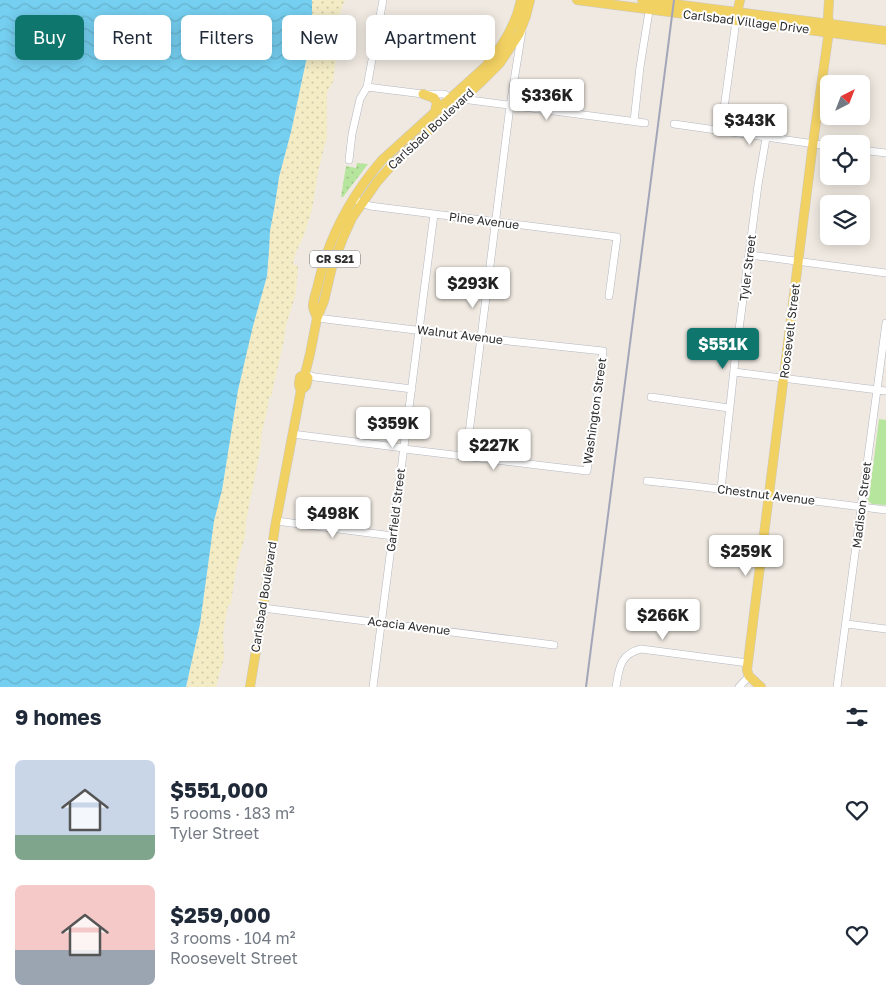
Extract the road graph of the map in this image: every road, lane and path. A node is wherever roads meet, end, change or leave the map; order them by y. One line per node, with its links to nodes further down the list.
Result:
1 (383, 0): 15 (street)
2 (521, 0): 14 (main road, Carlsbad Boulevard / CR S21)
3 (530, 0): 10 (main road, Carlsbad Boulevard / CR S21)
4 (576, 0): 8 (main road, Carlsbad Village Drive)
5 (740, 0): 9 (main road)
6 (829, 0): 11 (main road, Roosevelt Street)
7 (836, 0): 11 (main road)
8 (648, 3): 9 (main road, Carlsbad Village Drive); 21 (street)
9 (736, 16): 11 (main road, Carlsbad Village Drive); 25 (street)
10 (523, 24): 18 (main road, Carlsbad Boulevard / CR S21); 19 (street)
11 (830, 28): 12 (main road, Carlsbad Village Drive); 13 (main road, Carlsbad Village Drive); 27 (main road, Roosevelt Street)
12 (886, 31)
13 (886, 40)
14 (478, 74): 17 (main road, Carlsbad Boulevard / CR S21); 18 (main road)
15 (367, 87): 16 (street); 31 (street)
16 (423, 94): 17 (street); 20 (main road)
17 (450, 98): 20 (main road, Carlsbad Boulevard / CR S21); 22 (main road)
18 (462, 99): 19 (street); 22 (main road, Carlsbad Boulevard / CR S21)
19 (510, 106): 21 (street); 34 (street)
20 (435, 111): 32 (main road, Carlsbad Boulevard / CR S21)
21 (634, 121): 23 (street)
22 (438, 122): 32 (main road, Carlsbad Boulevard / CR S21)
23 (645, 123)
24 (674, 124): 25 (street)
25 (721, 130): 26 (street)
26 (766, 138): 27 (street); 35 (street, Tyler Street)
27 (813, 143): 28 (street); 36 (main road, Roosevelt Street)
28 (820, 144)
29 (870, 151): 30 (street)
30 (886, 153)
31 (349, 160)
32 (357, 200): 33 (street, Pine Avenue); 39 (main road, Carlsbad Boulevard / CR S21)
33 (434, 214): 34 (street, Pine Avenue); 41 (street, Garfield Street)
34 (495, 222): 38 (street, Pine Avenue); 42 (street)
35 (750, 255): 36 (street); 44 (street, Tyler Street)
36 (798, 261): 37 (street); 46 (main road, Roosevelt Street)
37 (886, 273)
38 (609, 296)
39 (317, 318): 41 (street, Walnut Avenue); 45 (main road, Carlsbad Boulevard / CR S21)
40 (886, 323): 48 (street, Madison Street)
41 (419, 331): 42 (street, Walnut Avenue); 47 (street, Garfield Street)
42 (481, 338): 43 (street, Walnut Avenue); 54 (street)
43 (603, 351): 54 (street, Washington Street)
44 (734, 372): 46 (street); 51 (street, Tyler Street)
45 (305, 374): 47 (street); 52 (main road, Carlsbad Boulevard / CR S21)
46 (784, 378): 48 (street); 57 (main road, Roosevelt Street)
47 (412, 389): 53 (street, Garfield Street)
48 (877, 390): 49 (street); 58 (street, Madison Street)
49 (886, 391)
50 (651, 397): 51 (street)
51 (729, 408): 56 (street, Tyler Street)
52 (292, 434): 53 (street); 60 (main road, Carlsbad Boulevard / CR S21)
53 (404, 448): 54 (street); 61 (street, Garfield Street)
54 (466, 457)
55 (646, 481): 56 (street, Chestnut Avenue)
56 (721, 489): 57 (street, Chestnut Avenue)
57 (769, 495): 58 (street, Chestnut Avenue); 67 (main road, Roosevelt Street)
58 (862, 507): 59 (street, Chestnut Avenue); 64 (street, Madison Street)
59 (886, 510)
60 (276, 521): 61 (street); 62 (main road, Carlsbad Boulevard / CR S21)
61 (392, 536): 63 (street, Garfield Street)
62 (263, 608): 63 (street, Acacia Avenue); 69 (main road, Carlsbad Boulevard / CR S21)
63 (381, 622): 66 (street, Acacia Avenue); 70 (street, Garfield Street)
64 (846, 624): 65 (street); 74 (street, Madison Street)
65 (886, 629)
66 (554, 645)
67 (748, 663): 68 (main road, Roosevelt Street); 71 (street)
68 (749, 676): 72 (street); 73 (main road)
69 (250, 687)
70 (373, 687)
71 (616, 687)
72 (739, 687)
73 (761, 687)
74 (837, 687)

